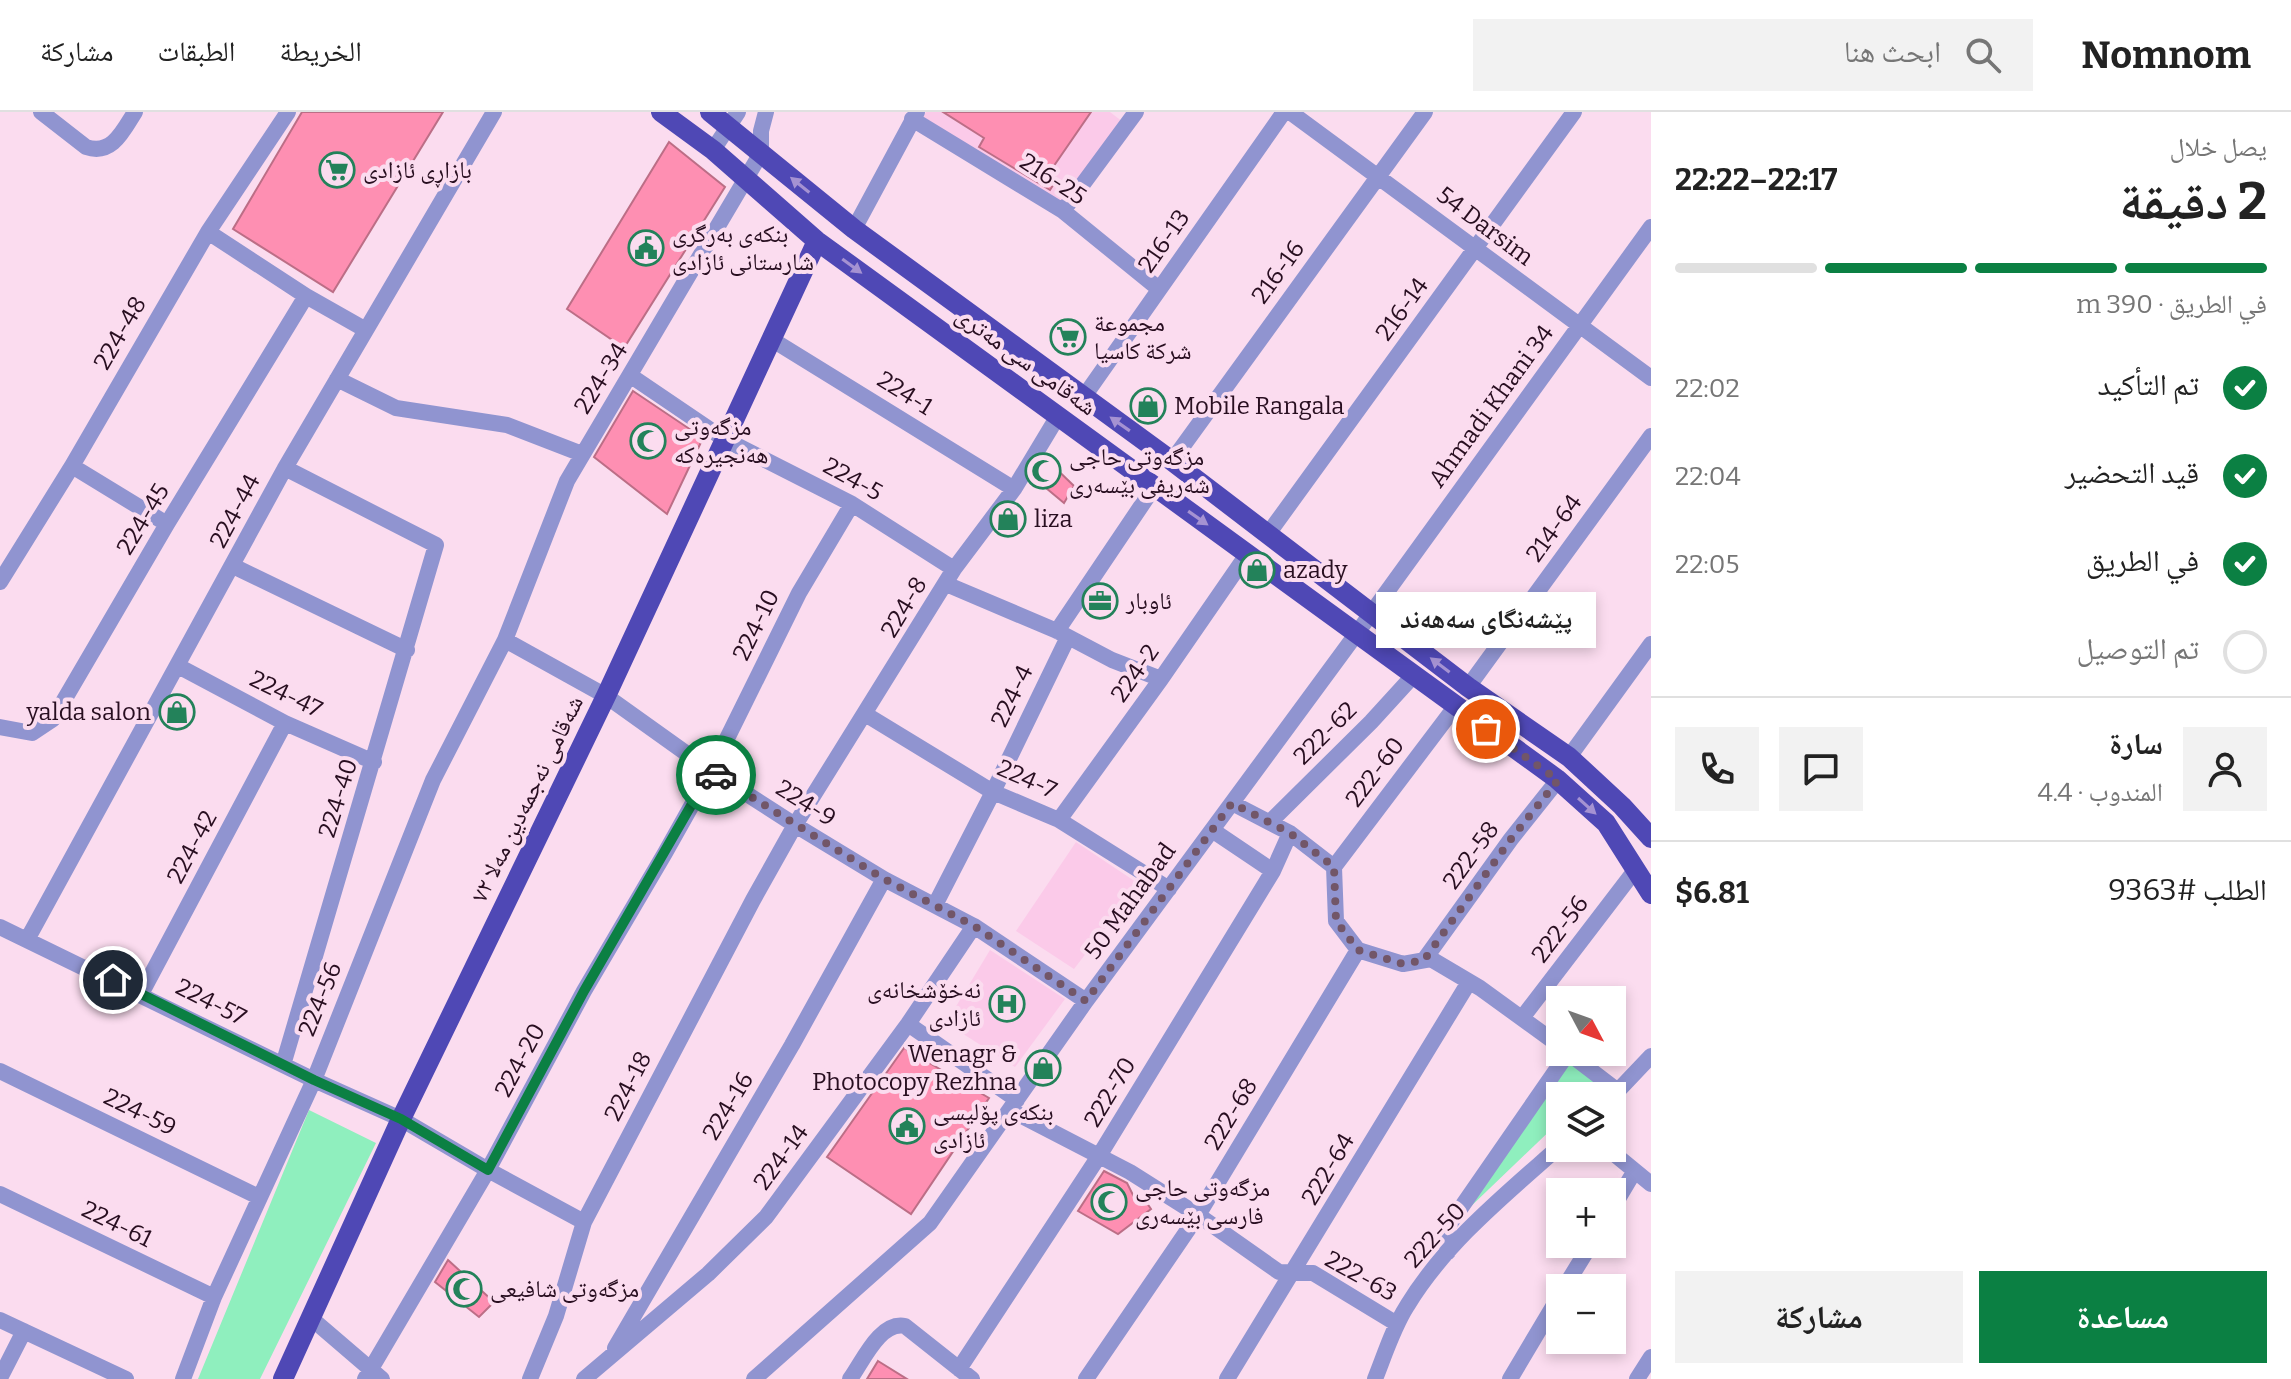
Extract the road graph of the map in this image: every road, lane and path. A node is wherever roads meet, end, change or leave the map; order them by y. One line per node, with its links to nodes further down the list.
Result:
1 (41, 112): 2 (street)
2 (135, 112)
3 (288, 112): 22 (street, 224-48)
4 (494, 112): 28 (street, 224-44)
5 (661, 112): 15 (main road, شەقامی سی مەتری)
6 (710, 112): 14 (main road, شەقامی سی مەتری)
7 (766, 112): 16 (street)
8 (1284, 112): 25 (street, 216-13)
9 (1290, 112): 17 (street, 54 Darsim)
10 (1425, 112): 17 (street, 216-16)
11 (1574, 112): 24 (street, 216-14)
12 (1130, 114): 19 (street)
13 (914, 115): 19 (street, 216-25); 21 (street)
14 (733, 119): 15 (street); 16 (main road, شەقامی سی مەتری)
15 (713, 150): 18 (main road, شەقامی سی مەتری)
16 (761, 153): 18 (street, 224-34); 21 (main road, شەقامی سی مەتری, one-way to 16)
17 (1377, 175): 24 (street, 54 Darsim); 38 (street, 216-16)
18 (746, 179): 23 (main road, شەقامی سی مەتری); 30 (street, 224-34)
19 (1063, 211): 25 (street, 216-25)
20 (1651, 227): 27 (street, Ahmadi Khani 34)
21 (854, 229): 33 (main road, شەقامی سی مەتری)
22 (208, 232): 26 (street); 39 (street, 224-48)
23 (817, 241): 29 (main road, شەقامی نەجمەدین مەلا ٧٢); 34 (main road, شەقامی سی مەتری, one-way to 34)
24 (1476, 247): 27 (street, 54 Darsim); 45 (street, 216-14)
25 (1159, 289): 33 (street, 216-13)
26 (306, 296): 28 (street); 44 (street, 224-45)
27 (1578, 327): 31 (street, 54 Darsim); 50 (street, Ahmadi Khani 34)
28 (366, 330): 32 (street, 224-44)
29 (771, 339): 36 (main road, شەقامی نەجمەدین مەلا ٧٢); 42 (street, 224-1)
30 (631, 376): 36 (street, 224-5); 37 (street, 224-34)
31 (1651, 378)
32 (337, 379): 37 (street); 40 (street, 224-44)
33 (1083, 398): 38 (main road, شەقامی سی مەتری, one-way to 33)
34 (1058, 416): 41 (main road, شەقامی سی مەتری); 42 (street, 224-8)
35 (1651, 436): 59 (street, 214-64)
36 (724, 439): 43 (street, 224-5); 60 (main road, شەقامی نەجمەدین مەلا ٧٢)
37 (582, 454): 53 (street, 224-34)
38 (1172, 461): 45 (main road, شەقامی سی مەتری)
39 (72, 466): 44 (street); 49 (street, 224-48)
40 (285, 468): 47 (street, 224-44); 55 (street, 224-40)
41 (1154, 487): 46 (main road, شەقامی سی مەتری, one-way to 46); 52 (street, 224-4)
42 (1014, 489): 48 (street, 224-8)
43 (852, 504): 48 (street, 224-5); 67 (street, 224-10)
44 (167, 524): 64 (street, 224-45)
45 (1268, 534): 50 (main road, شەقامی سی مەتری)
46 (1248, 553): 51 (main road, شەقامی سی مەتری); 58 (street, 224-2)
47 (233, 566): 55 (street); 56 (street, 224-44)
48 (950, 577): 52 (street, 224-5); 62 (street, 224-8)
49 (0, 582)
50 (1370, 613): 51 (street, 50 Mahabad); 59 (main road, شەقامی سی مەتری, one-way to 50)
51 (1357, 633): 57 (main road, شەقامی سی مەتری); 70 (street, 50 Mahabad)
52 (1062, 634): 58 (street, 224-5); 69 (street, 224-4)
53 (505, 640): 60 (street, 224-9); 100 (street, 224-56)
54 (1651, 644): 65 (street)
55 (407, 650): 66 (street, 224-40)
56 (178, 666): 63 (street, 224-47); 86 (street, 224-44)
57 (1413, 676): 61 (main road, شەقامی سی مەتری); 72 (street, 222-62)
58 (1161, 679): 71 (street, 224-2)
59 (1468, 687): 65 (main road, شەقامی سی مەتری)
60 (606, 696): 67 (street, 224-9); 104 (main road, شەقامی نەجمەدین مەلا ٧٢)
61 (1455, 707): 68 (main road, شەقامی سی مەتری); 77 (street, 222-60)
62 (865, 714): 69 (street, 224-7); 73 (street, 224-8)
63 (285, 723): 66 (street, 224-47); 90 (street, 224-42)
64 (0, 727)
65 (1569, 757): 76 (main road, شەقامی سی مەتری)
66 (374, 762): 96 (street, 224-40)
67 (711, 771): 73 (street, 224-9); 108 (street, 224-20)
68 (1558, 780): 78 (main road, شەقامی سی مەتری, one-way to 78); 88 (street, 222-58)
69 (993, 792): 71 (street, 224-7); 83 (street, 224-4)
70 (1232, 803): 72 (street); 74 (street, 50 Mahabad)
71 (1059, 820): 81 (street, 224-7)
72 (1270, 822): 75 (street)
73 (795, 825): 80 (street, 224-9); 115 (street, 224-18)
74 (1212, 830): 79 (street); 81 (street, 50 Mahabad)
75 (1290, 833): 77 (street); 79 (street, 222-70)
76 (1650, 834)
77 (1334, 867): 87 (street)
78 (1636, 869): 82 (main road, شەقامی سی مەتری); 92 (street, 222-56)
79 (1273, 871): 105 (street, 222-70)
80 (884, 879): 83 (street, 224-9); 124 (street, 224-16)
81 (1169, 889): 91 (street, 50 Mahabad)
82 (1651, 894)
83 (935, 905): 84 (street, 224-9)
84 (974, 926): 91 (street, 224-9); 93 (street, 224-14)
85 (0, 927): 86 (street, 224-57)
86 (28, 938): 90 (street, 224-57)
87 (1358, 950): 88 (street); 114 (street, 222-68)
88 (1424, 960): 89 (street)
89 (1469, 982): 92 (street); 117 (street, 222-64)
90 (141, 994): 96 (street, 224-57)
91 (1086, 1001): 103 (street, 50 Mahabad)
92 (1522, 1018): 94 (street)
93 (908, 1024): 103 (street, 222-63); 124 (street, 224-14)
94 (1546, 1036)
95 (1651, 1056): 102 (street)
96 (283, 1065): 100 (street, 224-57)
97 (1558, 1066): 116 (street)
98 (1584, 1066): 101 (street)
99 (0, 1071): 113 (street, 224-59)
100 (314, 1080): 104 (street, 224-57); 113 (street, 224-56)
101 (1602, 1082)
102 (1626, 1082)
103 (1014, 1105): 105 (street, 222-63); 134 (street, 50 Mahabad)
104 (401, 1119): 108 (street, 224-57); 119 (main road, شەقامی نەجمەدین مەلا ٧٢)
105 (1099, 1156): 114 (street, 222-63); 126 (street, 222-70)
106 (1546, 1158): 116 (street, 222-50)
107 (1623, 1162): 109 (street)
108 (488, 1170): 115 (street, 224-57); 127 (street, 224-20)
109 (1634, 1172): 110 (street); 111 (street)
110 (1651, 1184)
111 (1626, 1185)
112 (0, 1194): 118 (street, 224-61)
113 (259, 1197): 118 (street, 224-56)
114 (1198, 1215): 117 (street, 222-63); 136 (street, 222-68)
115 (584, 1222): 132 (street, 224-18)
116 (1448, 1252): 122 (street, 222-50)
117 (1293, 1272): 122 (street, 222-63); 137 (street, 222-64)
118 (214, 1297): 130 (street, 224-56)
119 (312, 1319): 127 (street); 131 (main road, شەقامی نەجمەدین مەلا ٧٢)
120 (1546, 1319): 139 (street)
121 (0, 1320): 123 (street)
122 (1397, 1324): 138 (street, 222-50)
123 (24, 1331): 128 (street); 129 (street)
124 (610, 1357): 133 (street, 224-14)
125 (1651, 1357): 140 (street)
126 (966, 1374): 135 (street)
127 (373, 1376)
128 (0, 1378)
129 (126, 1379)
130 (183, 1379)
131 (283, 1379)
132 (530, 1379)
133 (584, 1379)
134 (754, 1379)
135 (850, 1379)
136 (1086, 1379)
137 (1227, 1379)
138 (1375, 1379)
139 (1510, 1379)
140 (1637, 1379)

